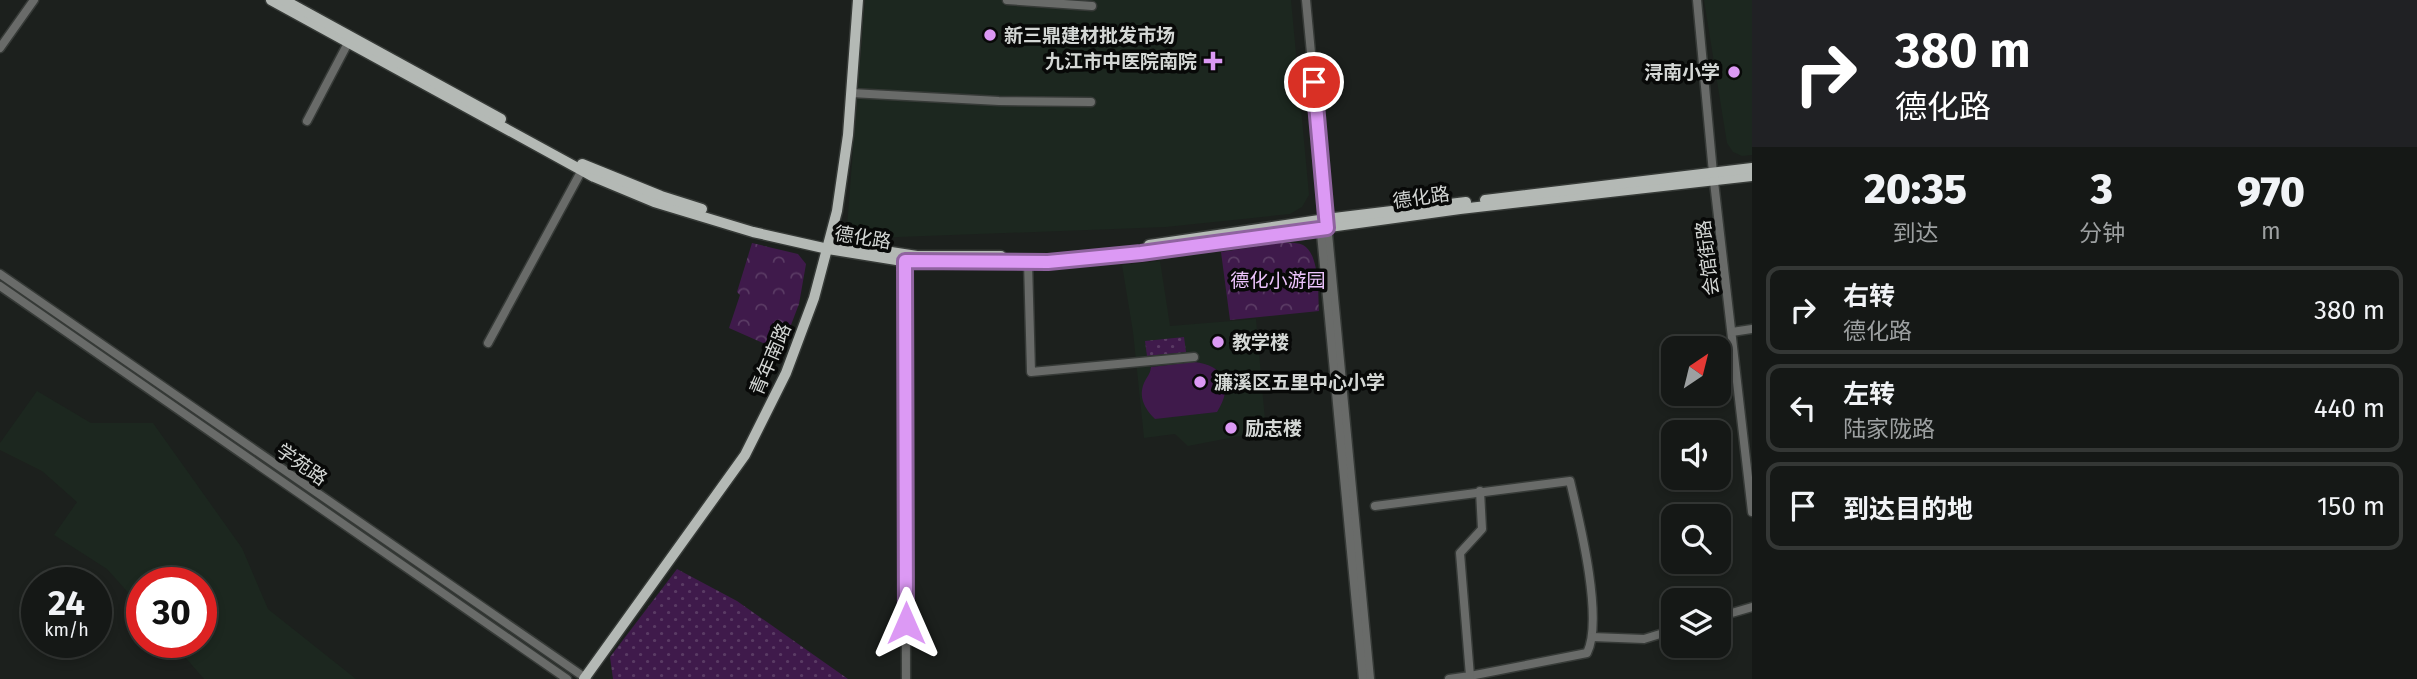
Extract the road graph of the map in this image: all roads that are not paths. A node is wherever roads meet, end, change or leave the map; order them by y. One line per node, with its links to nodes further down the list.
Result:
1 (34, 0): 10 (street)
2 (271, 0): 9 (main road, 德化路)
3 (284, 0): 19 (main road, 德化路)
4 (858, 0): 11 (main road, 青年南路)
5 (1007, 0): 8 (street)
6 (1306, 0): 18 (street)
7 (1697, 0): 16 (street, 会馆街路)
8 (1092, 6)
9 (348, 43): 13 (street); 15 (main road, 德化路)
10 (0, 48)
11 (851, 93): 12 (street); 19 (main road, 青年南路)
12 (1091, 103)
13 (307, 121)
14 (1752, 168): 16 (main road, 德化路)
15 (582, 170): 19 (main road, 德化路); 26 (street)
16 (1714, 176): 17 (main road, 德化路); 18 (main road, 德化路); 25 (street, 会馆街路)
17 (1752, 176)
18 (1323, 224): 19 (main road, 德化路); 21 (main road, 德化路); 39 (street); 40 (street)
19 (829, 246): 20 (main road, 德化路); 36 (main road, 青年南路)
20 (905, 261): 21 (main road, 德化路); 38 (street)
21 (1028, 262): 27 (street)
22 (0, 274): 36 (street, 学苑路)
23 (0, 286): 37 (street, 学苑路)
24 (1752, 329): 25 (street)
25 (1732, 332): 30 (street, 会馆街路)
26 (488, 343)
27 (1195, 357)
28 (1480, 491): 29 (street); 34 (street); 35 (street)
29 (1376, 506)
30 (1752, 512)
31 (1752, 607): 32 (street)
32 (1731, 613)
33 (1661, 634): 34 (street)
34 (1592, 637): 35 (street)
35 (1470, 676): 41 (street)
36 (585, 678)
37 (567, 679)
38 (906, 679)
39 (1363, 679)
40 (1370, 679)
41 (1448, 679)

